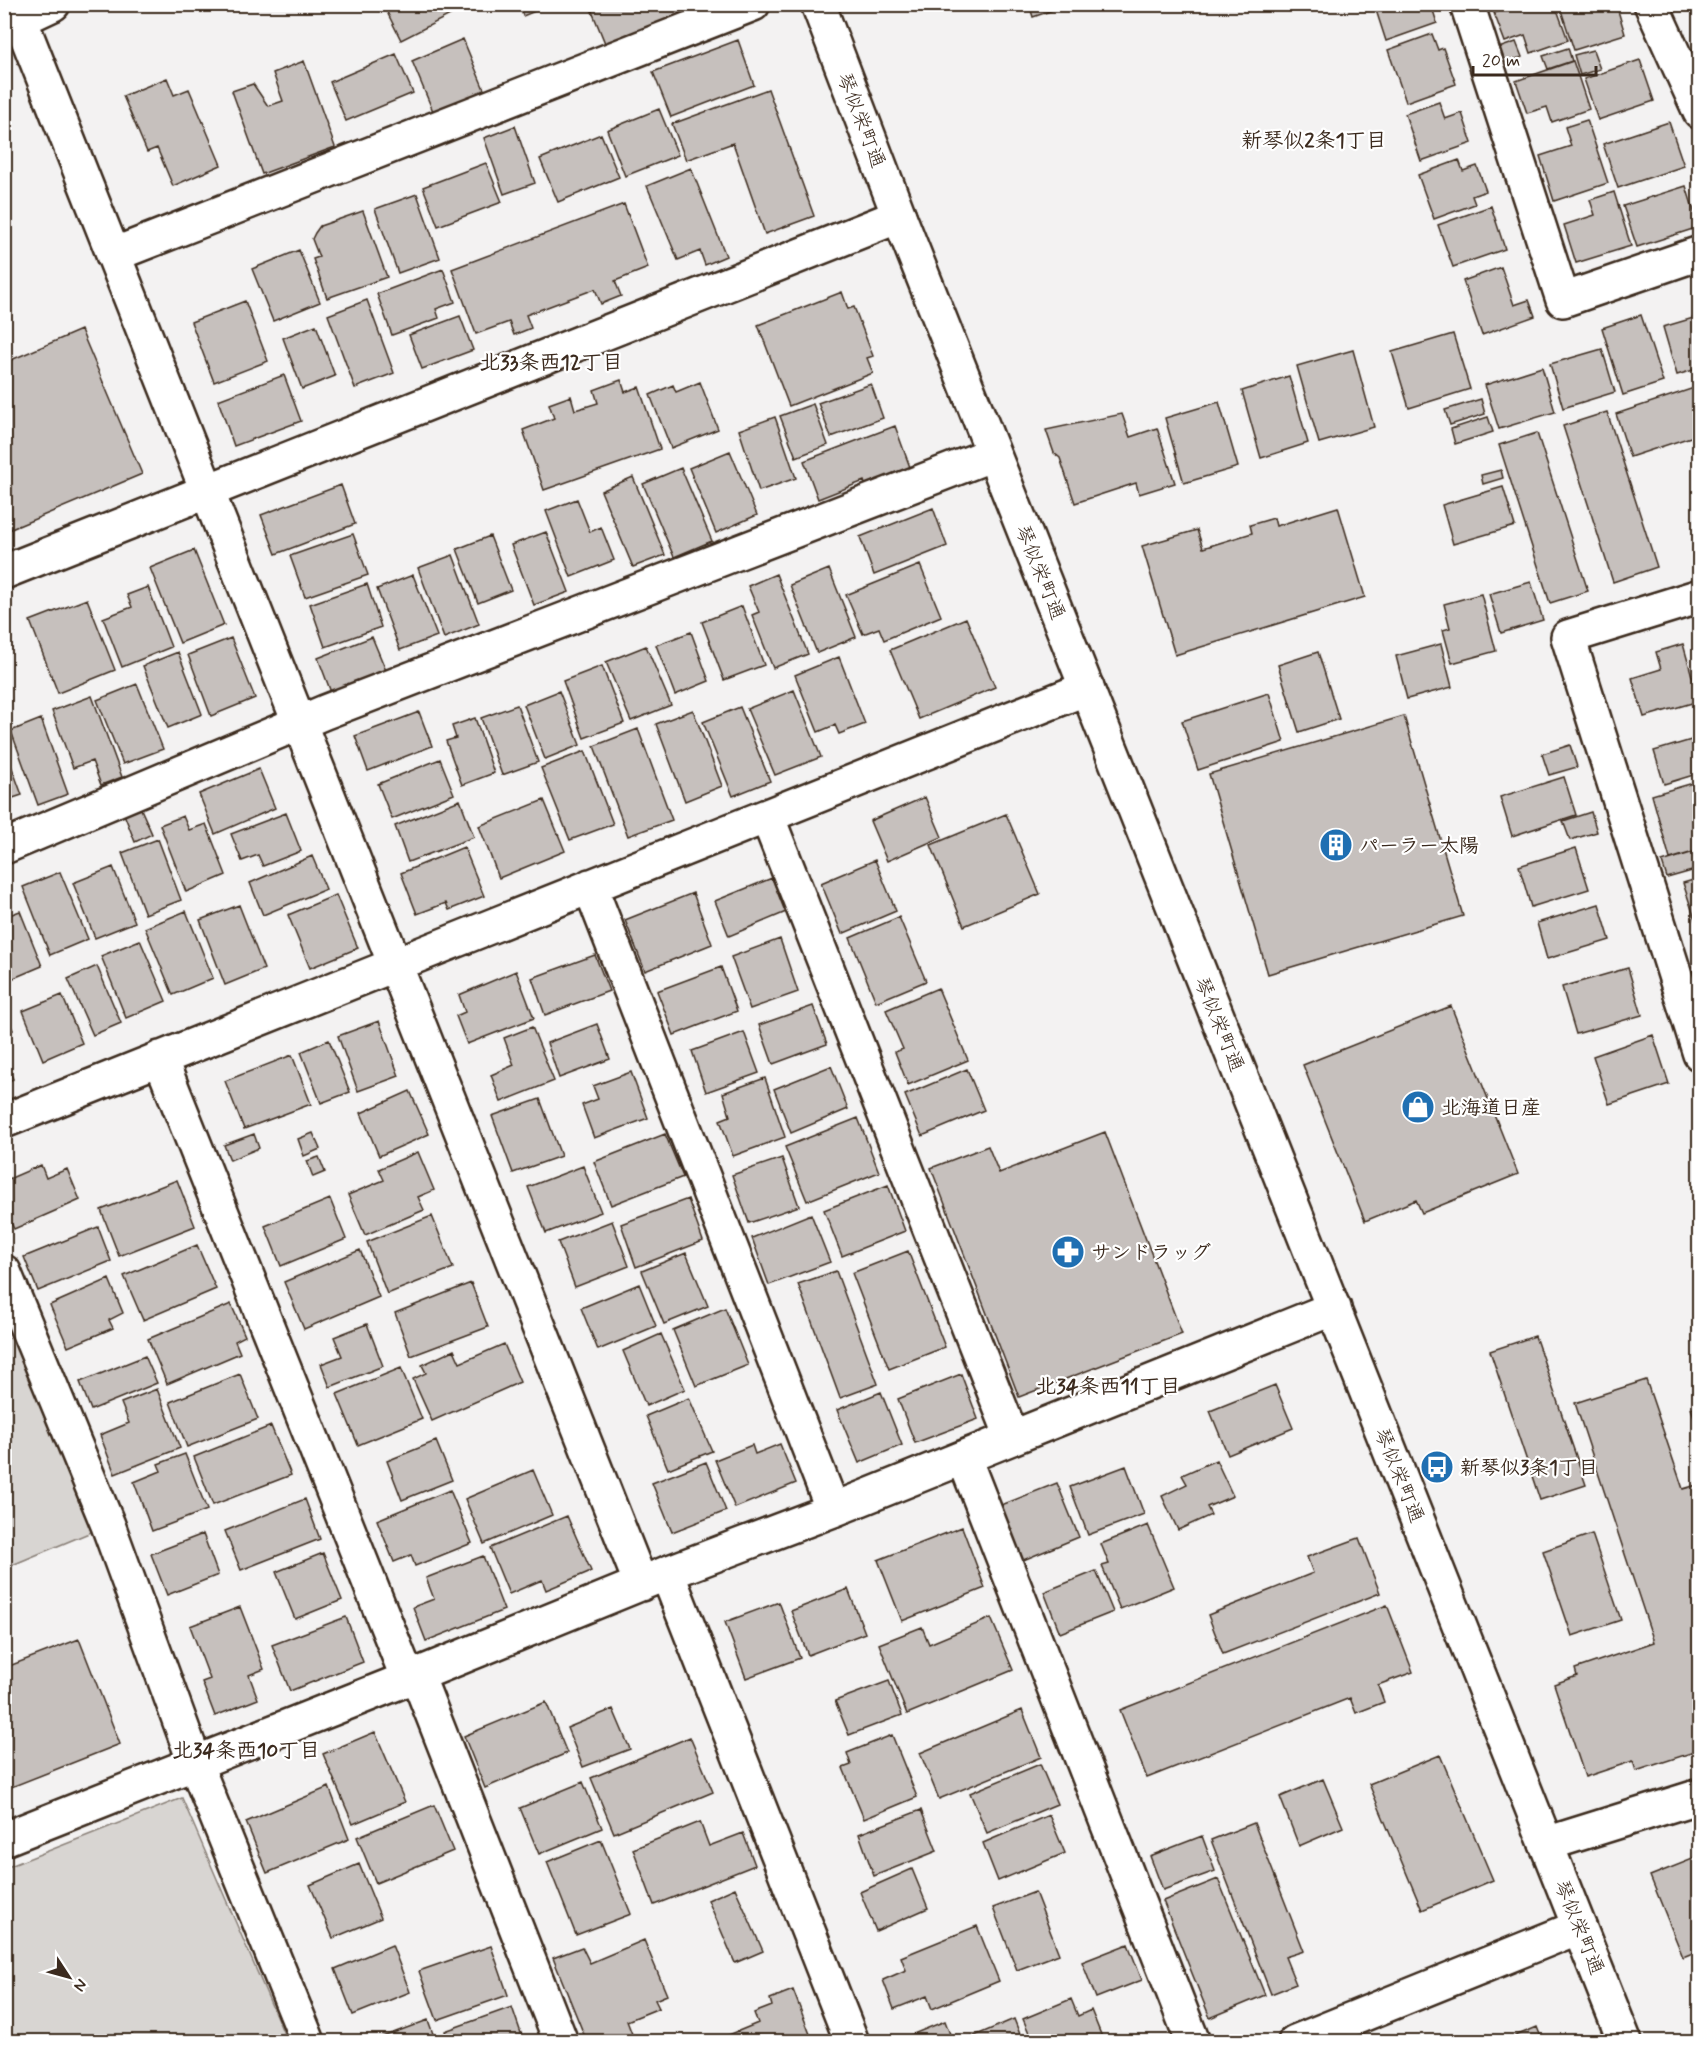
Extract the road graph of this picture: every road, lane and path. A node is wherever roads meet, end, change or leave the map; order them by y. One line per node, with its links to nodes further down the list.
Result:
1 (53, 4): 6 (street)
2 (753, 4): 10 (street)
3 (818, 4): 8 (street, 琴似栄町通)
4 (1467, 4): 9 (street)
5 (1651, 4): 7 (street)
6 (13, 17): 10 (street)
7 (1700, 112)
8 (899, 216): 11 (street, 琴似栄町通); 12 (street)
9 (1700, 253)
10 (113, 255): 12 (street)
11 (993, 454): 15 (street, 琴似栄町通); 16 (street)
12 (206, 490): 13 (street); 16 (street)
13 (4, 572)
14 (1700, 596): 21 (street)
15 (1087, 688): 17 (street); 25 (street, 琴似栄町通)
16 (298, 723): 18 (street); 20 (street)
17 (767, 816): 19 (street); 26 (street)
18 (4, 848)
19 (590, 886): 20 (street); 28 (street)
20 (394, 964): 22 (street); 29 (street)
21 (1700, 1054)
22 (160, 1058): 23 (street); 30 (street)
23 (4, 1121)
24 (4, 1272): 31 (street)
25 (1334, 1308): 26 (street); 34 (street, 琴似栄町通)
26 (1012, 1437): 27 (street)
27 (964, 1458): 28 (street); 40 (street)
28 (833, 1510): 29 (street)
29 (654, 1579): 30 (street); 39 (street)
30 (412, 1677): 31 (street); 38 (street)
31 (195, 1763): 33 (street); 37 (street)
32 (1700, 1796): 34 (street)
33 (4, 1839)
34 (1546, 1844): 35 (street, 琴似栄町通)
35 (1579, 1927): 36 (street); 41 (street, 琴似栄町通)
36 (1297, 2041)
37 (308, 2042)
38 (561, 2042)
39 (852, 2042)
40 (1193, 2042)
41 (1625, 2042)

